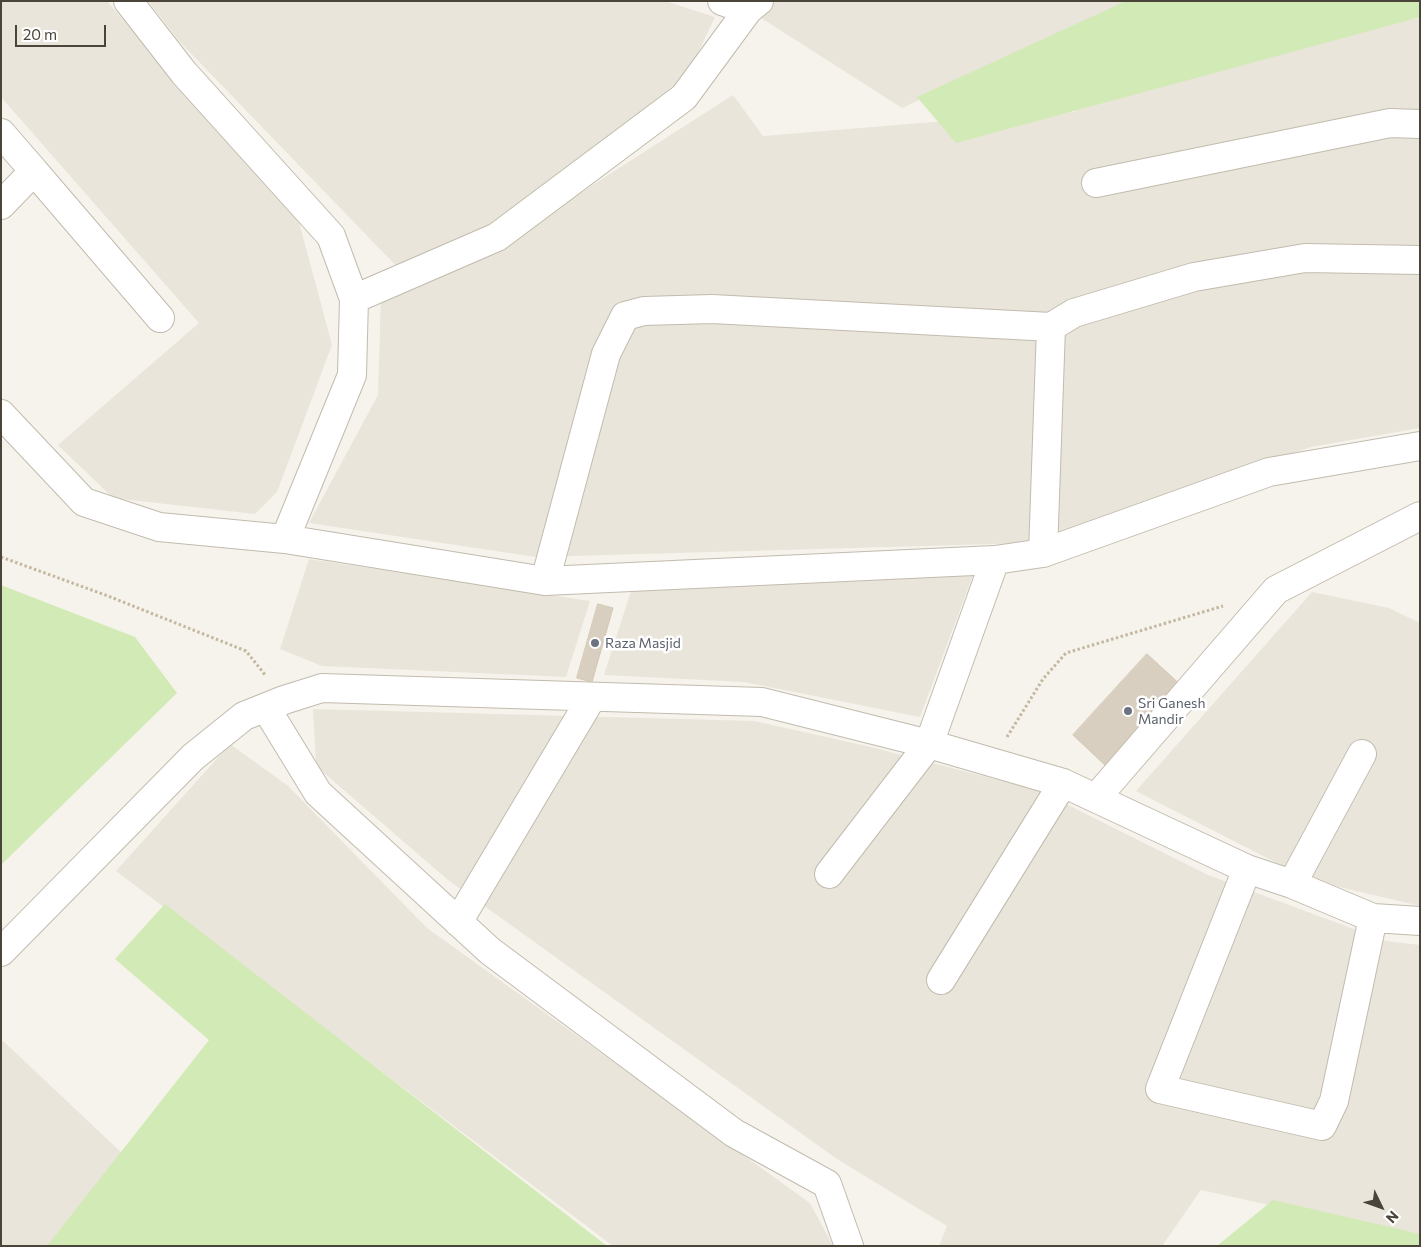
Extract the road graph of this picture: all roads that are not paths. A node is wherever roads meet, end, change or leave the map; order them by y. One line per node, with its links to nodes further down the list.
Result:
1 (128, 1): 10 (street)
2 (722, 1): 3 (street)
3 (753, 6): 10 (street)
4 (1420, 124): 7 (street)
5 (1, 133): 6 (street)
6 (34, 171): 8 (street); 11 (street)
7 (1096, 183)
8 (1, 205)
9 (1420, 260): 12 (street)
10 (354, 299): 16 (street)
11 (160, 318)
12 (1051, 327): 17 (street); 19 (street)
13 (1, 414): 16 (street)
14 (1420, 446): 17 (street)
15 (1420, 516): 25 (street)
16 (285, 539): 19 (street)
17 (1043, 553): 18 (street)
18 (995, 560): 19 (street); 22 (street)
19 (545, 581)
20 (592, 697): 21 (street); 22 (street); 31 (street)
21 (275, 704): 31 (street); 32 (street)
22 (929, 744): 24 (street); 27 (street)
23 (1362, 754): 28 (street)
24 (1063, 783): 25 (street); 33 (street)
25 (1096, 798): 26 (street)
26 (1247, 869): 28 (street); 29 (street)
27 (828, 874)
28 (1292, 884): 29 (street)
29 (1373, 918): 30 (street)
30 (1420, 921)
31 (458, 922): 34 (street)
32 (1, 952)
33 (941, 980)
34 (849, 1246)

